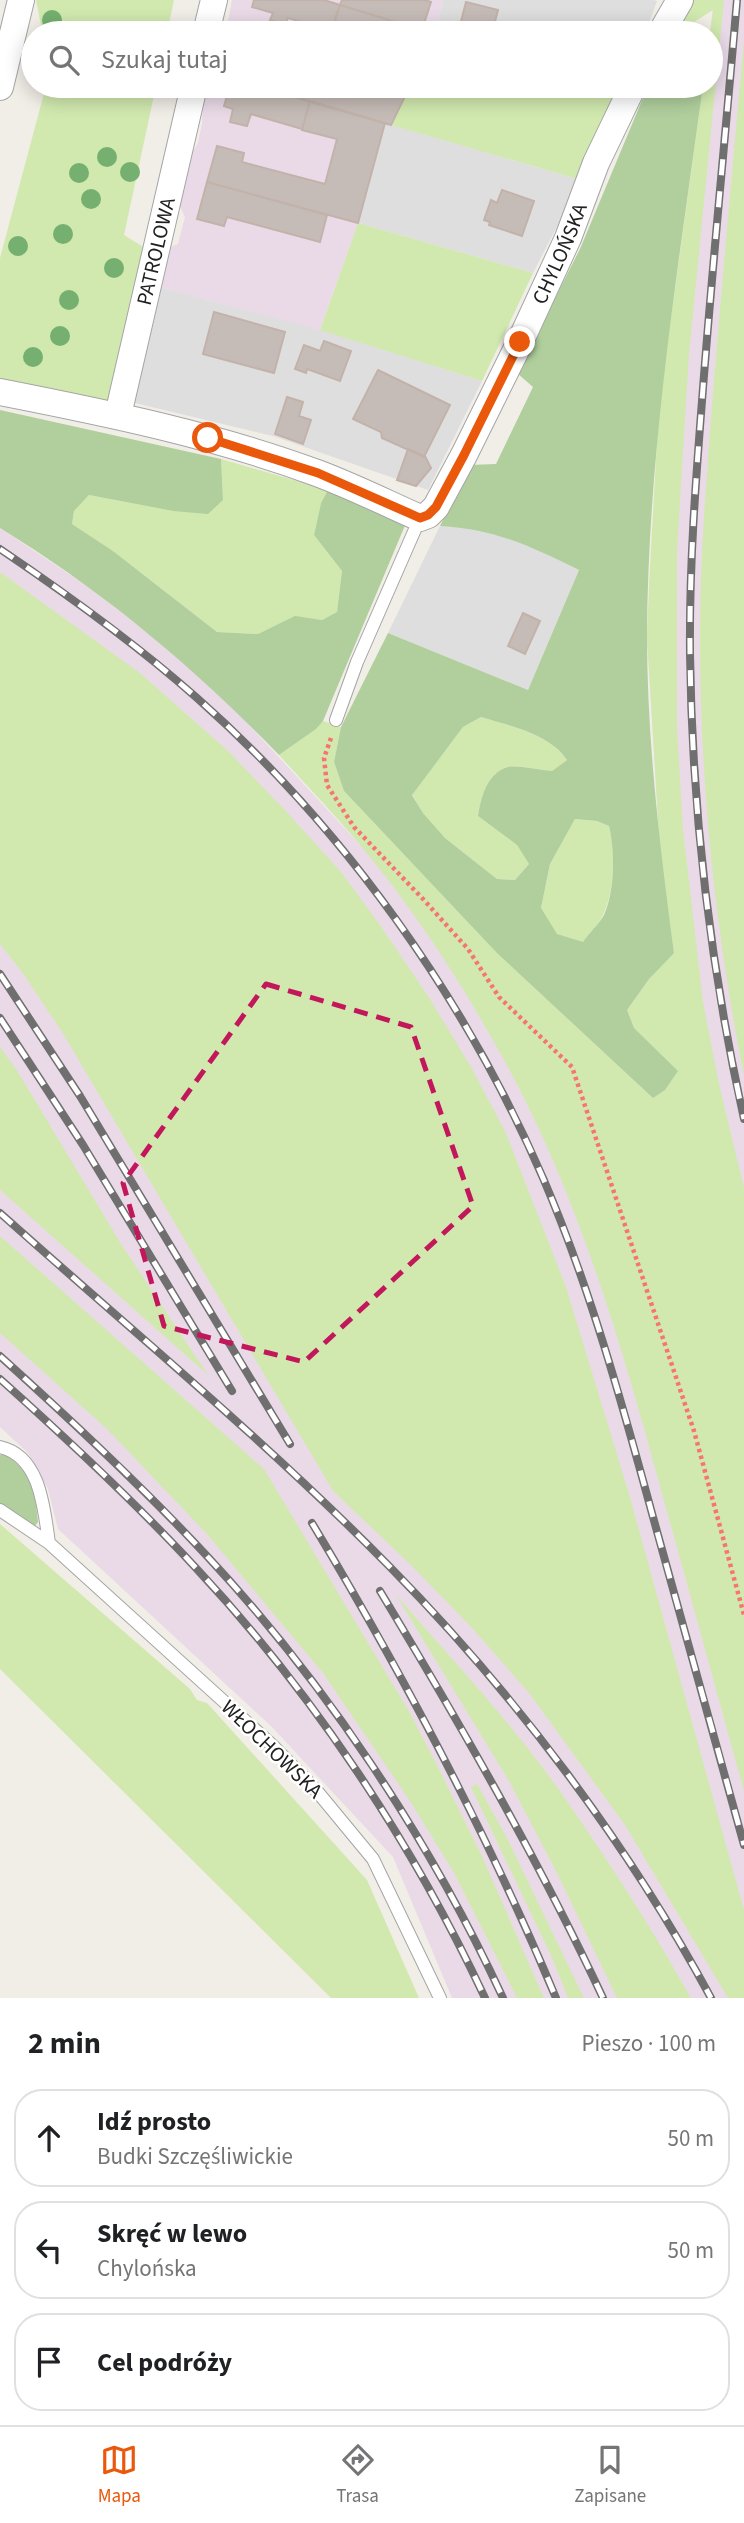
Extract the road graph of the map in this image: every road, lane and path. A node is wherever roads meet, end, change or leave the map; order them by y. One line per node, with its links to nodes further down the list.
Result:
1 (21, 0): 6 (street)
2 (214, 0): 4 (street)
3 (680, 0): 5 (street)
4 (209, 21)
5 (668, 21)
6 (0, 87)
7 (191, 98): 10 (street, PATROLOWA)
8 (627, 98): 11 (street, CHYLOŃSKA)
9 (0, 392): 10 (street)
10 (118, 415): 11 (street)
11 (420, 518): 12 (lane, CHYLOŃSKA)
12 (336, 720): 16 (path)
13 (0, 1447): 15 (lane)
14 (0, 1510): 15 (lane, WŁOCHOWSKA)
15 (49, 1543): 17 (lane, WŁOCHOWSKA)
16 (744, 1615)
17 (440, 1998)

